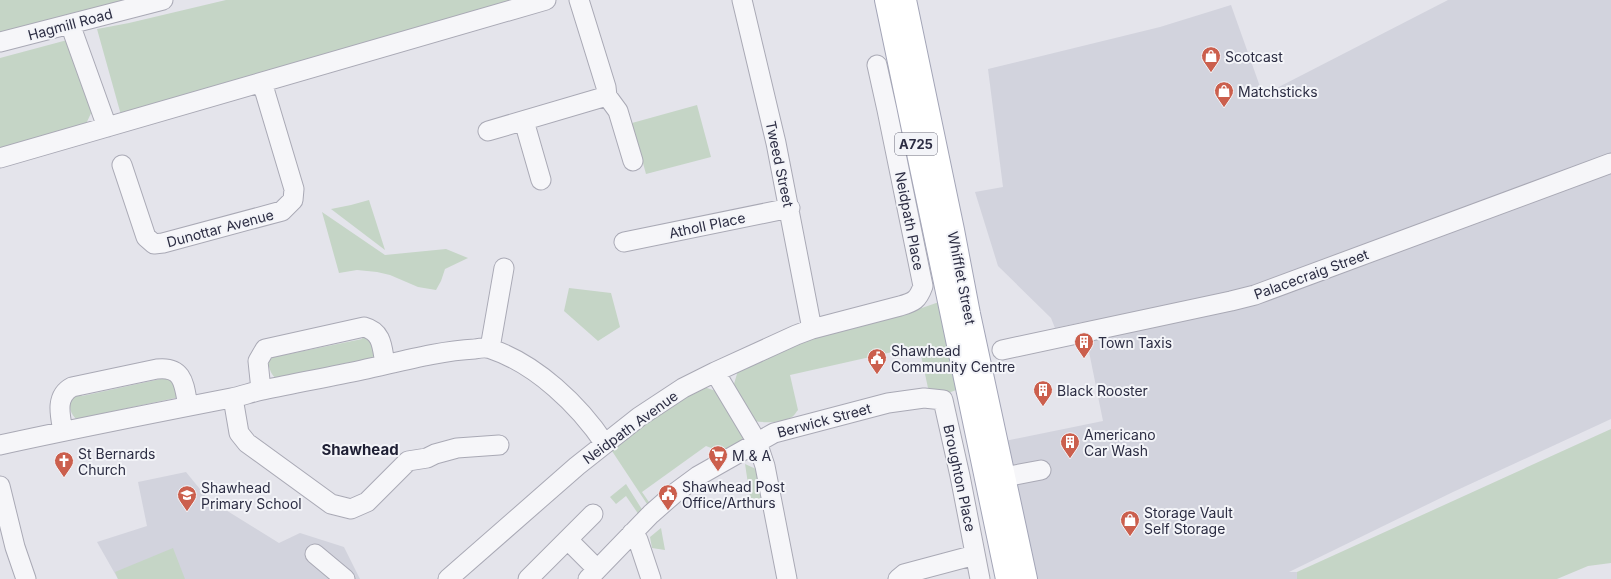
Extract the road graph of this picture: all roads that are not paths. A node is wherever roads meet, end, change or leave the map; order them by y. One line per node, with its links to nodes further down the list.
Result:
1 (163, 0): 7 (street, Hagmill Road)
2 (546, 0): 10 (street)
3 (579, 0): 11 (street)
4 (742, 0): 20 (street, Tweed Street)
5 (886, 0): 23 (main road, Whifflet Street / A725)
6 (905, 0): 23 (main road, Whifflet Street / A725)
7 (70, 24): 8 (street, Hagmill Road); 13 (street)
8 (0, 42)
9 (876, 65): 24 (street, Neidpath Place)
10 (262, 82): 13 (street); 18 (street, Dunottar Avenue)
11 (607, 96): 12 (street); 16 (street)
12 (524, 121): 14 (street); 19 (street)
13 (106, 127): 15 (street)
14 (488, 131)
15 (0, 158)
16 (634, 161)
17 (1611, 163): 28 (street, Palacecraig Street)
18 (122, 165)
19 (542, 180)
20 (790, 208): 21 (street, Atholl Place); 26 (street, Tweed Street)
21 (624, 242)
22 (504, 268): 27 (street)
23 (954, 284): 25 (main road, Whifflet Street / A725)
24 (911, 303): 26 (street, Neidpath Avenue)
25 (961, 317): 41 (main road, Whifflet Street / A725); 57 (main road, Whifflet Street / A725)
26 (812, 329): 30 (street, Neidpath Avenue)
27 (490, 348): 29 (street); 37 (street)
28 (1002, 350)
29 (385, 364): 31 (street); 31 (street)
30 (715, 372): 36 (street); 37 (street, Neidpath Avenue)
31 (261, 390): 32 (street)
32 (233, 398): 34 (street); 39 (street)
33 (943, 400): 36 (street, Berwick Street); 47 (street, Broughton Place)
34 (188, 406): 35 (street); 35 (street)
35 (64, 431): 38 (street)
36 (757, 442): 44 (street, Berwick Street); 54 (street)
37 (605, 444): 51 (street, Neidpath Avenue)
38 (0, 445)
39 (499, 445)
40 (1040, 470): 41 (street)
41 (1004, 477): 58 (main road, Whifflet Street / A725)
42 (0, 486): 49 (street)
43 (593, 514): 45 (street)
44 (632, 533): 48 (street, Berwick Street); 53 (street)
45 (568, 540): 48 (street); 52 (street)
46 (315, 554): 50 (street)
47 (975, 555): 55 (street); 56 (street, Broughton Place)
48 (593, 574)
49 (26, 579)
50 (345, 579)
51 (448, 579)
52 (528, 579)
53 (651, 579)
54 (787, 579)
55 (898, 579)
56 (980, 579)
57 (1007, 579)
58 (1026, 579)

